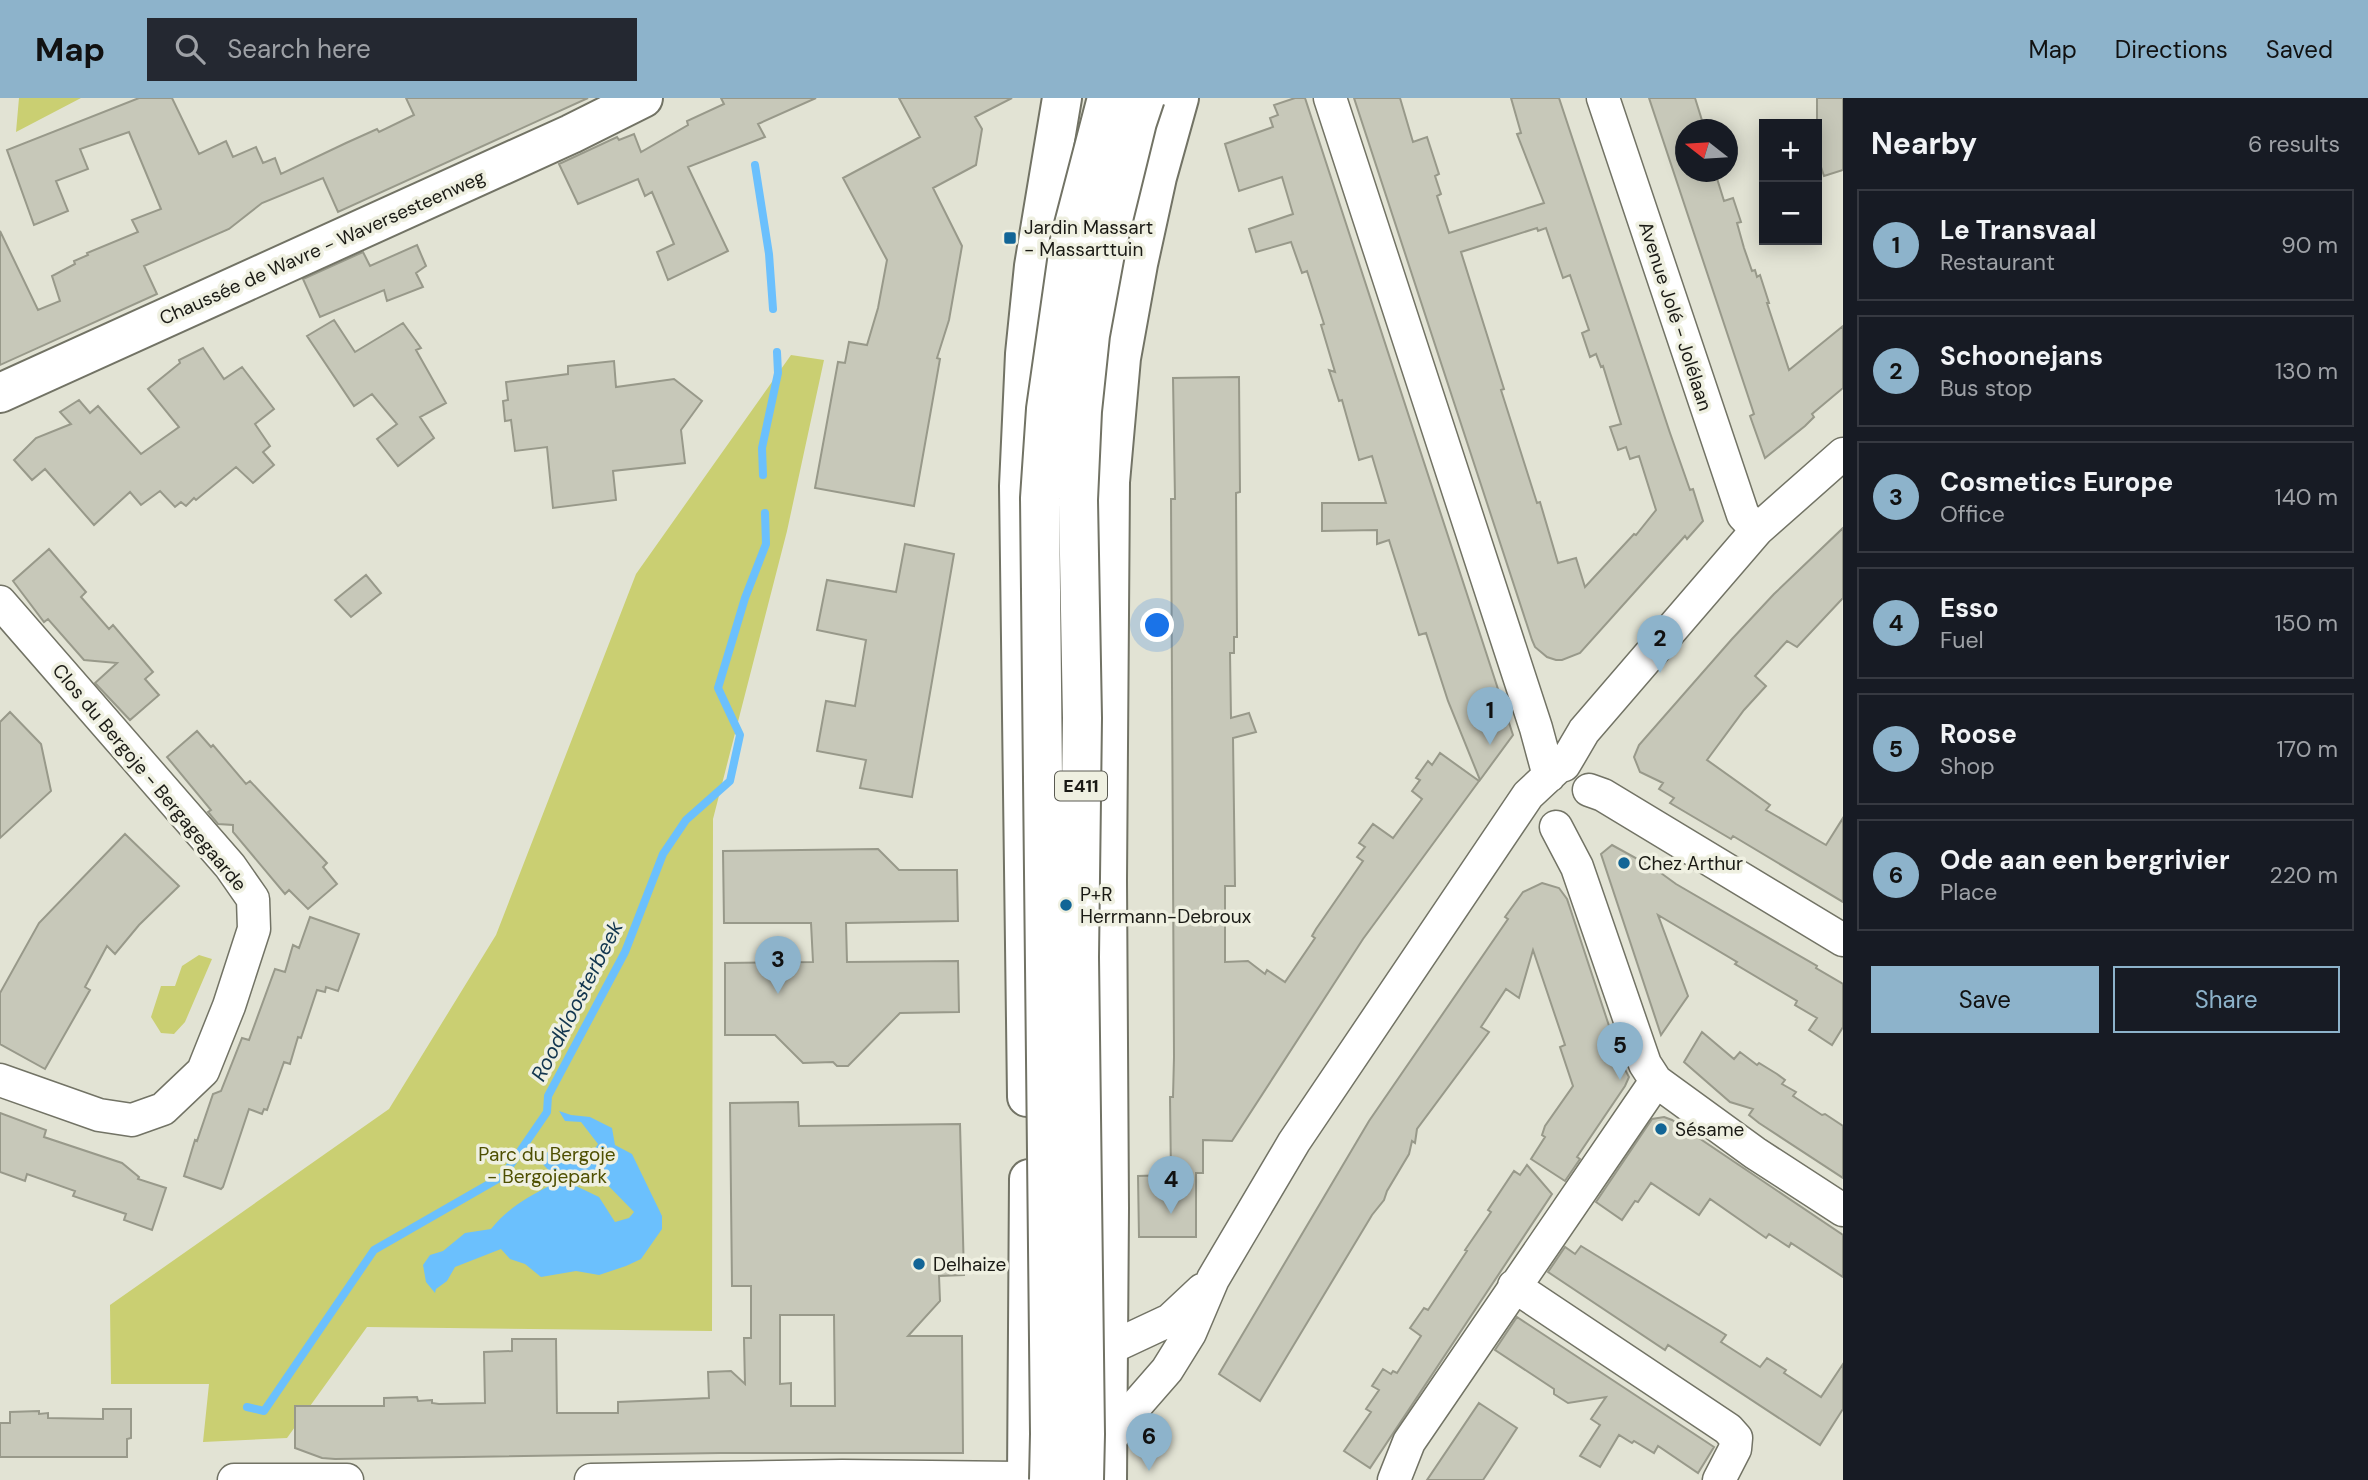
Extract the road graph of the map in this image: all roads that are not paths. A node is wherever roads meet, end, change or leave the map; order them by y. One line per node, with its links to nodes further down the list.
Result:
1 (643, 98): 8 (main road, Chaussée de Wavre - Waversesteenweg)
2 (1062, 98): 23 (main road)
3 (1107, 98): 25 (main road, E411, bridge)
4 (1145, 98): 29 (main road, E411, bridge)
5 (1179, 98): 22 (main road)
6 (1330, 98): 12 (street)
7 (1603, 98): 10 (street, Avenue Jolé - Jolélaan)
8 (0, 393)
9 (1843, 454): 10 (street)
10 (1757, 530): 12 (street)
11 (0, 602): 17 (street, Clos du Bergoje - Bergagegaarde)
12 (1572, 776): 13 (street); 14 (street); 16 (street)
13 (1525, 800): 14 (street); 15 (street)
14 (1547, 828): 15 (street); 18 (street)
15 (1490, 853): 20 (street)
16 (1843, 940)
17 (0, 1080)
18 (1656, 1081): 19 (street); 21 (street)
19 (1843, 1210)
20 (1213, 1279): 22 (street); 24 (street)
21 (1514, 1286): 30 (street); 31 (street)
22 (1108, 1349): 23 (main road); 24 (main road)
23 (1028, 1398): 25 (main road)
24 (1108, 1462)
25 (1034, 1479): 28 (street)
26 (234, 1480): 27 (street)
27 (347, 1480)
28 (591, 1480)
29 (1084, 1480)
30 (1394, 1480)
31 (1719, 1480)

